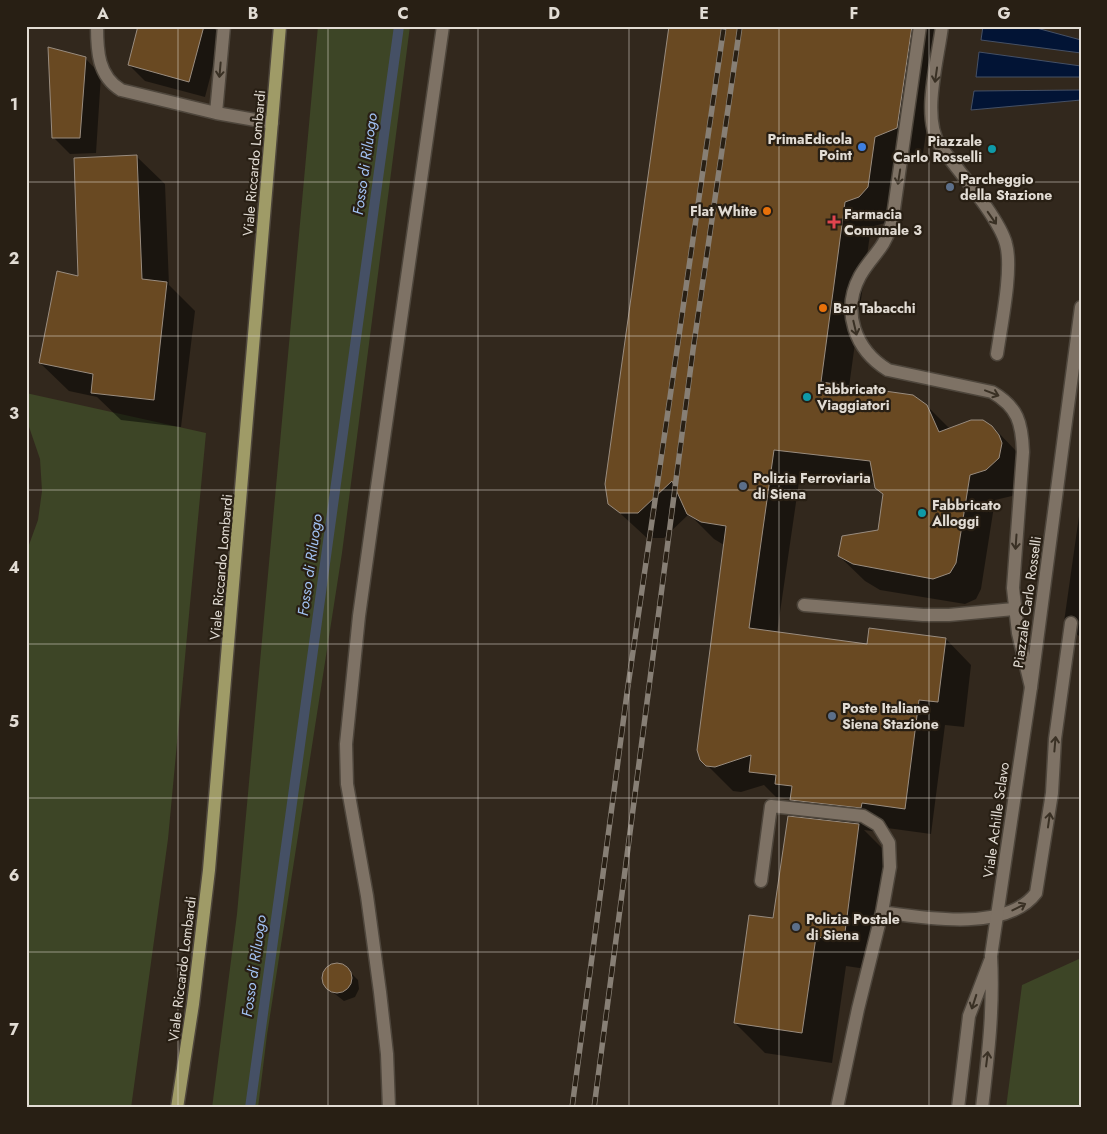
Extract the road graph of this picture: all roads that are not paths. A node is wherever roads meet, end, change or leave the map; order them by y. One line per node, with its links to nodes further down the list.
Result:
1 (97, 26): 7 (street)
2 (224, 26): 7 (street, one-way to 7)
3 (280, 26): 8 (main road, Viale Riccardo Lombardi)
4 (443, 26): 20 (street)
5 (920, 26): 12 (street, Piazzale Carlo Rosselli, one-way to 12)
6 (942, 26): 10 (street, one-way to 10)
7 (216, 113): 8 (street)
8 (272, 123): 19 (main road, Viale Riccardo Lombardi)
9 (1081, 307): 14 (street, Piazzale Carlo Rosselli)
10 (997, 354)
11 (804, 605): 12 (street)
12 (1014, 609): 14 (street, Piazzale Carlo Rosselli)
13 (1071, 623): 17 (street, one-way to 13)
14 (1030, 687): 17 (street, Viale Achille Sclavo)
15 (762, 881): 16 (street)
16 (882, 912): 17 (street); 21 (street)
17 (998, 914): 18 (street, Viale Achille Sclavo)
18 (992, 956): 22 (street, Viale Achille Sclavo, one-way to 22); 23 (street, Viale Achille Sclavo, one-way to 18)
19 (177, 1108)
20 (389, 1108)
21 (838, 1108)
22 (958, 1108)
23 (982, 1108)

